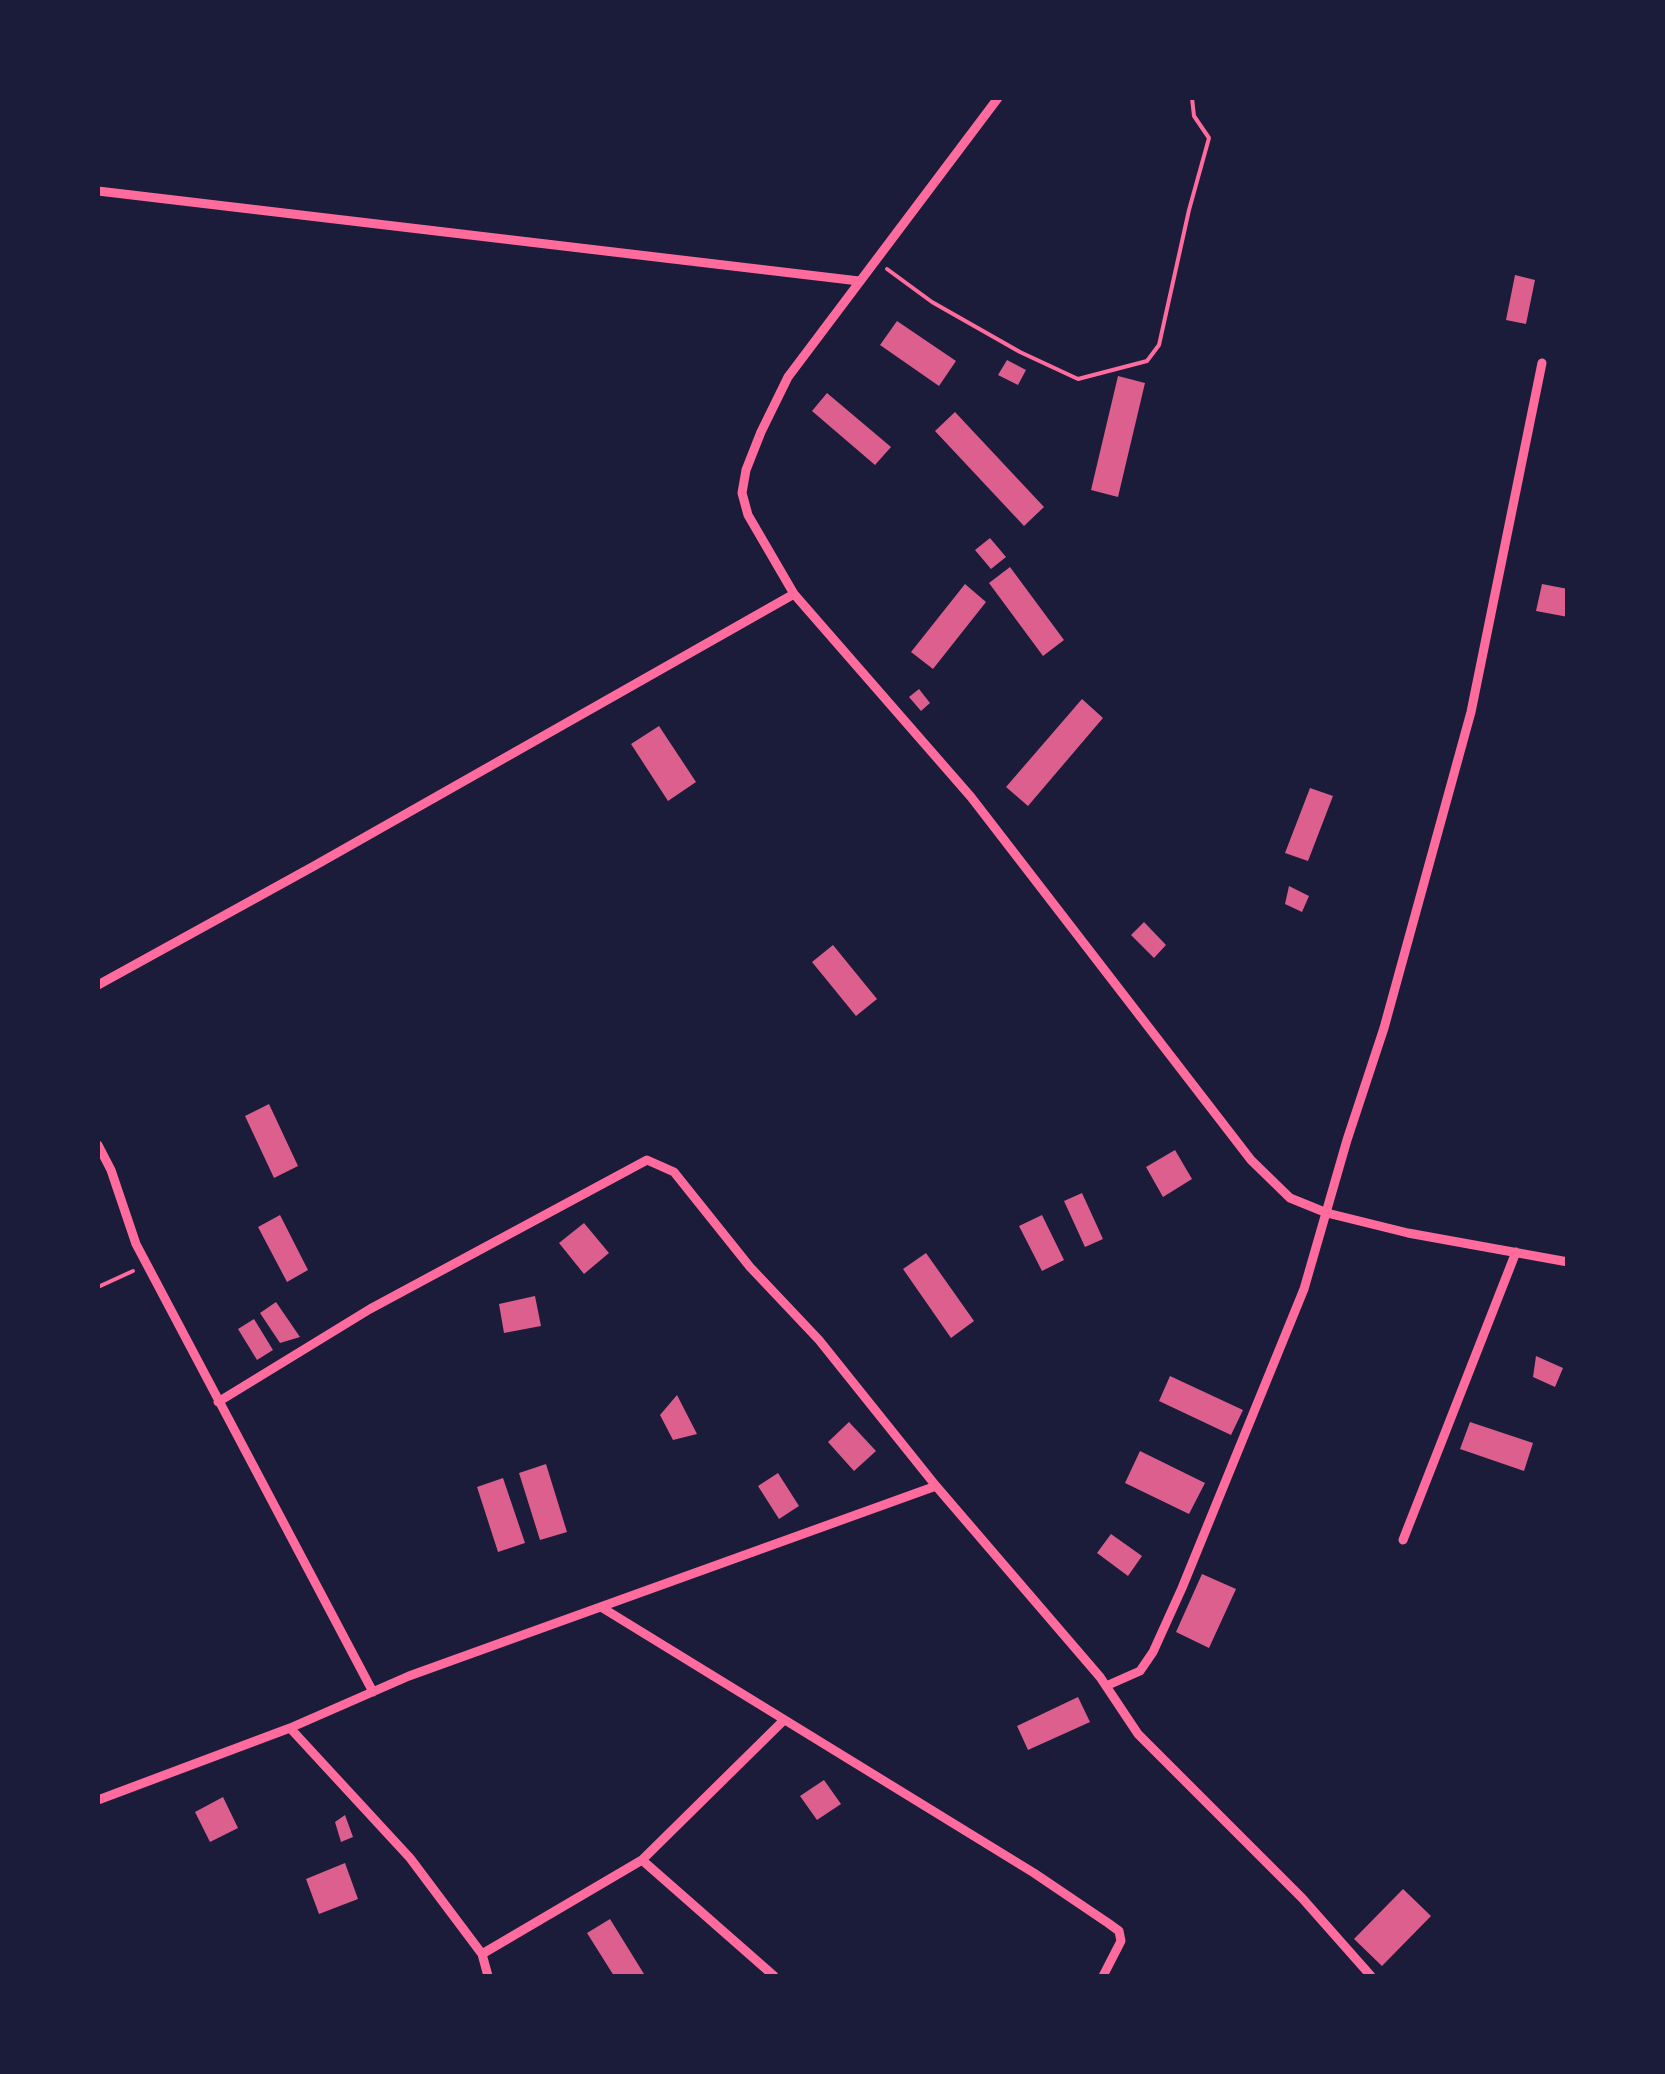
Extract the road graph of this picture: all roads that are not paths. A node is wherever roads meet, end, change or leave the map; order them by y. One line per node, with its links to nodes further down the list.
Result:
1 (998, 98): 3 (street)
2 (98, 191): 3 (street)
3 (860, 281): 5 (street)
4 (1542, 362): 8 (street)
5 (794, 594): 6 (street); 8 (street)
6 (98, 985)
7 (98, 1145): 11 (street)
8 (1327, 1213): 9 (street); 15 (street)
9 (1516, 1252): 10 (street); 13 (street)
10 (1568, 1262)
11 (218, 1402): 12 (street); 16 (street)
12 (936, 1486): 14 (street); 15 (street)
13 (1403, 1540)
14 (601, 1607): 16 (street); 17 (street)
15 (1106, 1686): 25 (street)
16 (373, 1692): 18 (street)
17 (784, 1720): 20 (street); 24 (street)
18 (290, 1728): 19 (street); 21 (street)
19 (98, 1800)
20 (642, 1860): 21 (street); 23 (street)
21 (482, 1954): 22 (street)
22 (486, 1976)
23 (774, 1976)
24 (1104, 1976)
25 (1371, 1976)

